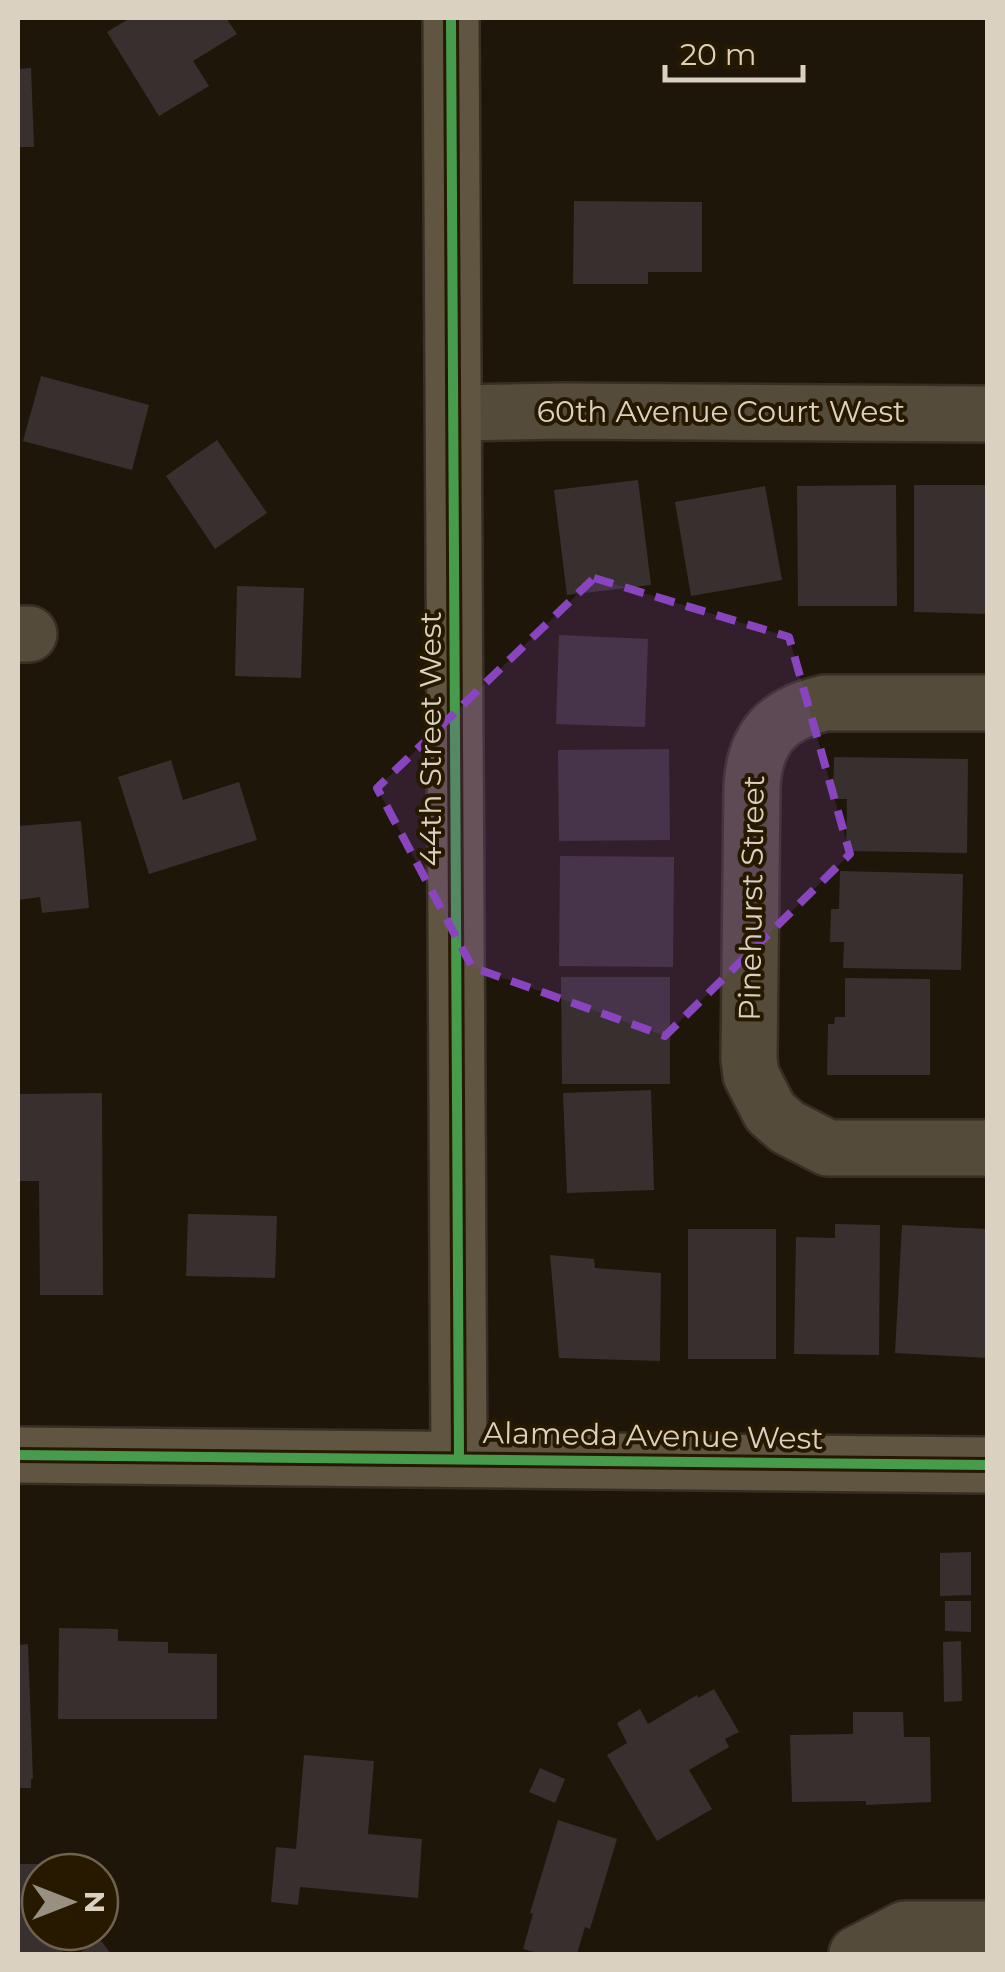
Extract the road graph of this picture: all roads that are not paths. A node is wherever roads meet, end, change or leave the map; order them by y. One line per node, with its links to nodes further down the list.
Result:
1 (451, 18): 2 (street, 44th Street West)
2 (454, 412): 3 (street, 60th Avenue Court West); 7 (street, 44th Street West)
3 (988, 414)
4 (988, 703): 5 (street, Pinehurst Street)
5 (988, 1148)
6 (18, 1456): 7 (street, Alameda Avenue West)
7 (460, 1460): 8 (street, Alameda Avenue West)
8 (988, 1465)
9 (988, 1929): 10 (street)
10 (858, 1954)

